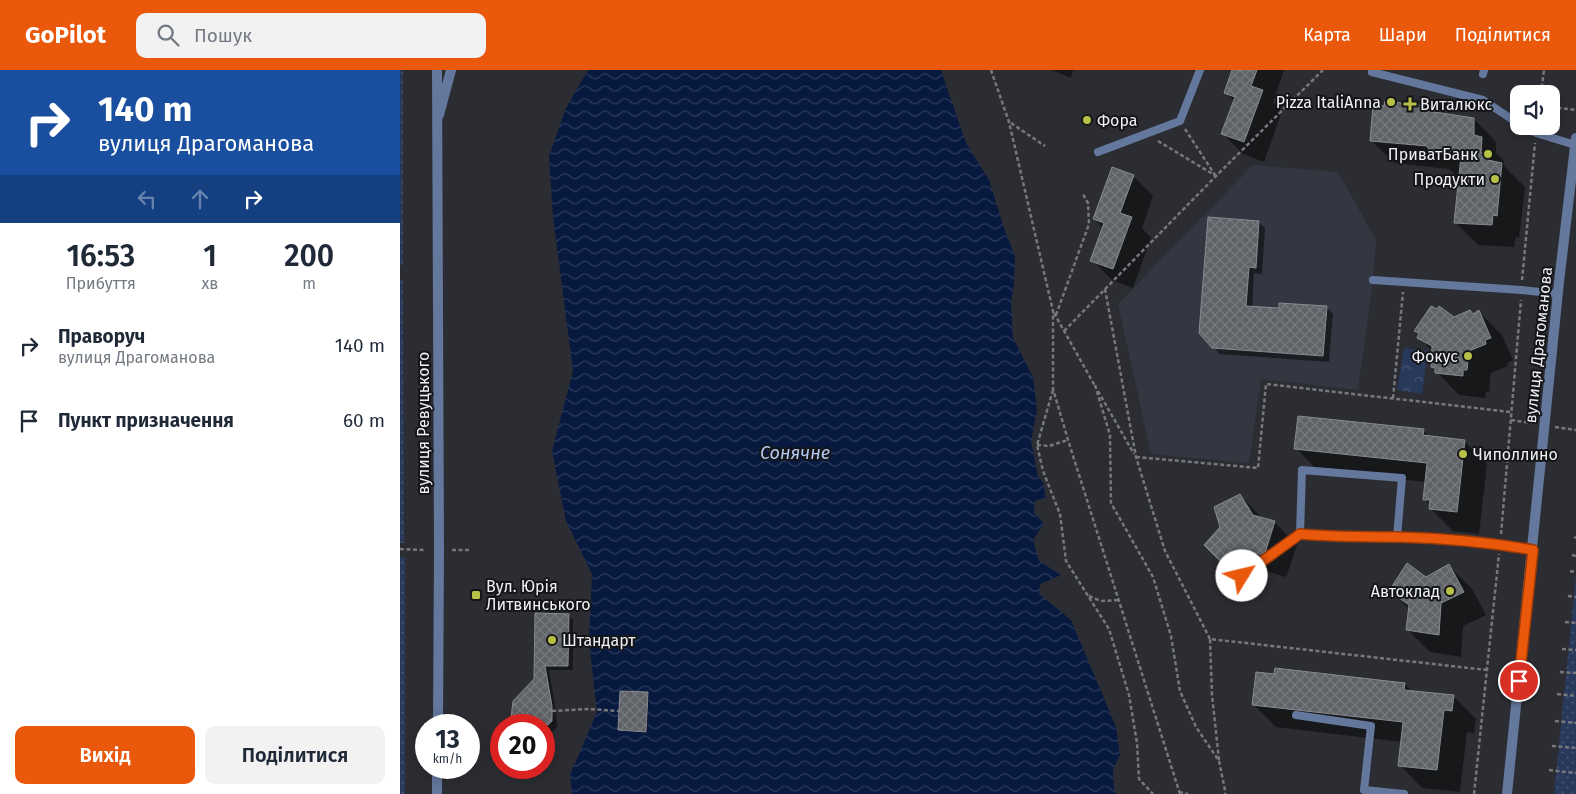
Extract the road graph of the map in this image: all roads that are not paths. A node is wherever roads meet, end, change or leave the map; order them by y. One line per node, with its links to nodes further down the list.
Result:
1 (437, 70): 6 (street, вулиця Ревуцького)
2 (451, 70): 6 (street, вулиця Ревуцького)
3 (1200, 70): 9 (lane)
4 (1372, 72): 5 (lane)
5 (1510, 118)
6 (437, 121): 16 (street, вулиця Ревуцького)
7 (1541, 135): 8 (lane)
8 (1576, 142): 11 (street, вулиця Драгоманова)
9 (1098, 152)
10 (1373, 280): 11 (lane)
11 (1558, 294): 14 (street, вулиця Драгоманова)
12 (1300, 534): 13 (lane); 13 (lane); 15 (lane)
13 (1397, 537): 14 (lane)
14 (1533, 550): 21 (street, вулиця Драгоманова)
15 (1242, 576)
16 (438, 714)
17 (1296, 715): 20 (lane)
18 (438, 779): 19 (street)
19 (437, 794)
20 (1404, 794)
21 (1507, 794)

